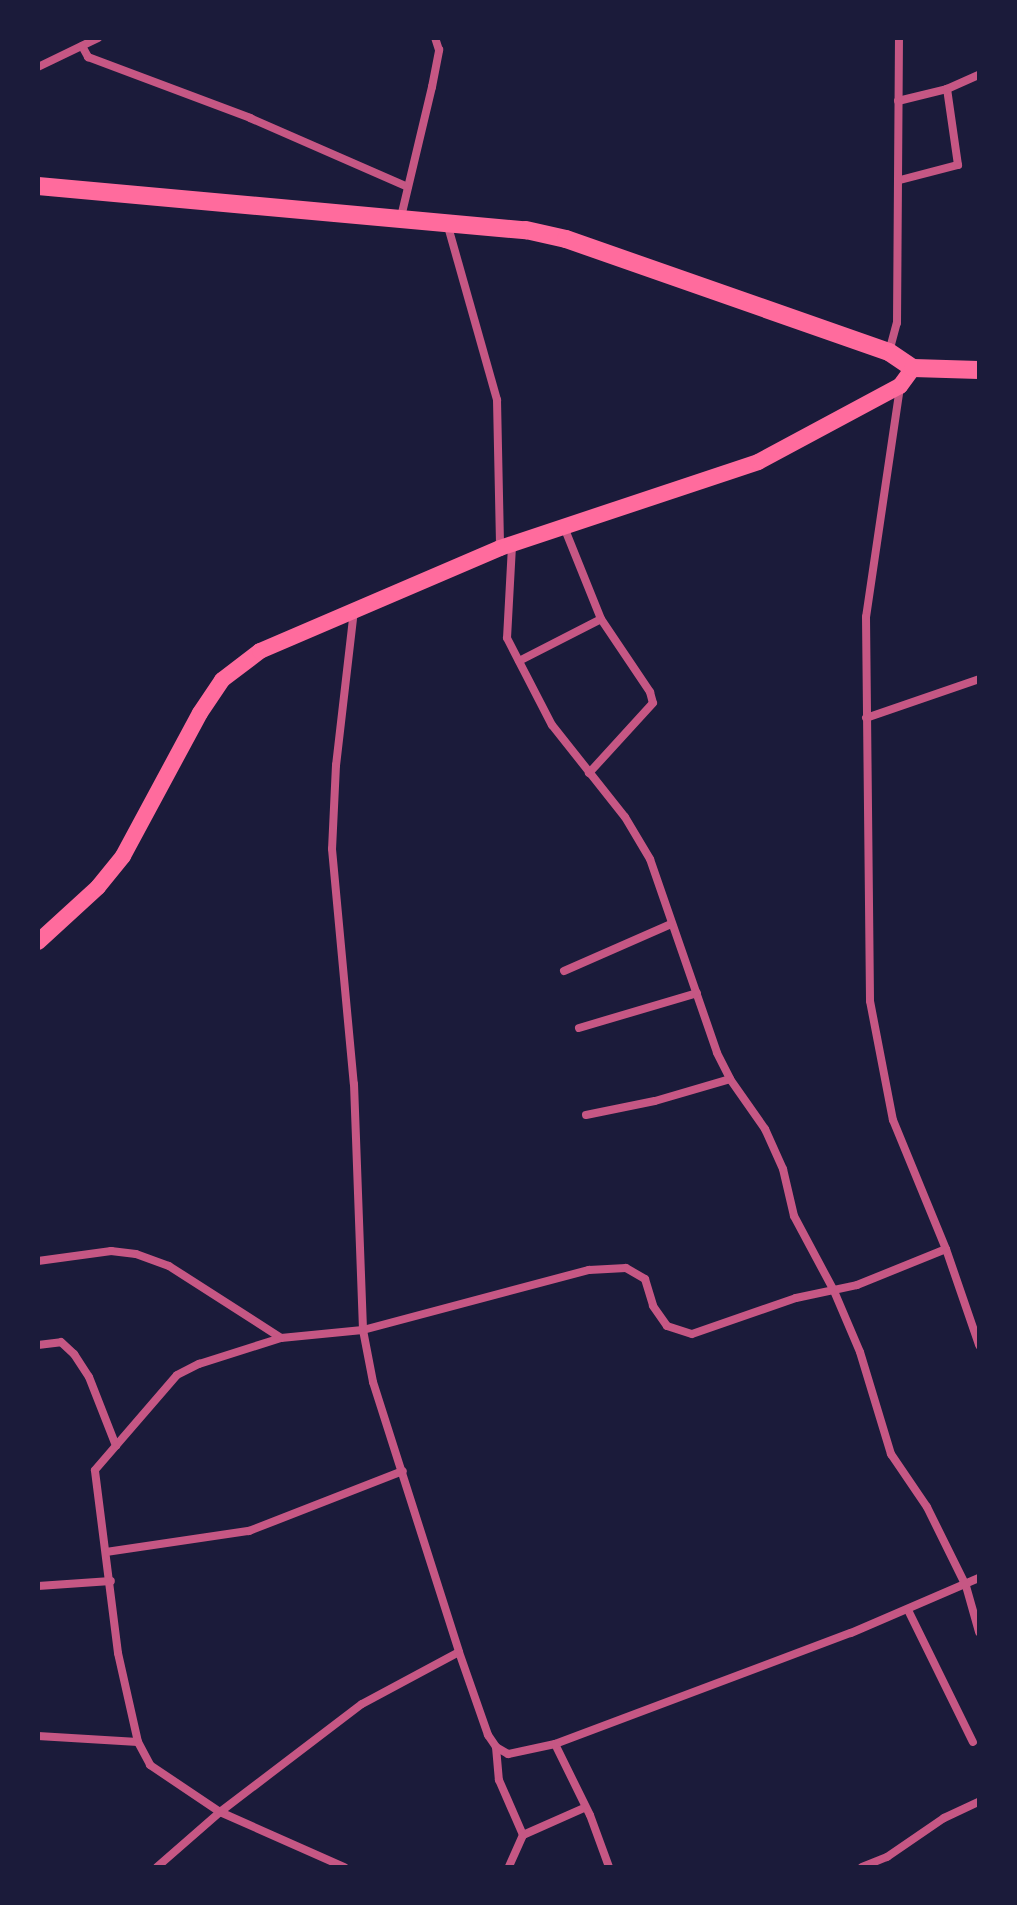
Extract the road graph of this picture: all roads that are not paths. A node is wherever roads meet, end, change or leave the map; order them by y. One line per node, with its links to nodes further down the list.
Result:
1 (98, 38): 4 (street)
2 (435, 38): 11 (street)
3 (899, 38): 8 (street)
4 (82, 46): 5 (street); 11 (street)
5 (38, 67)
6 (979, 75): 7 (street)
7 (947, 89): 8 (street); 9 (street)
8 (898, 101): 9 (street)
9 (900, 180): 14 (street)
10 (38, 186): 12 (main road)
11 (408, 187): 12 (street)
12 (401, 217): 13 (main road)
13 (447, 222): 14 (main road); 19 (street)
14 (889, 352): 15 (main road)
15 (913, 368): 16 (main road); 17 (main road)
16 (979, 370)
17 (900, 386): 18 (main road); 24 (street)
18 (564, 527): 19 (main road); 21 (street)
19 (506, 547): 20 (main road); 22 (street)
20 (354, 608): 27 (main road); 36 (street)
21 (601, 619): 22 (street); 25 (street)
22 (519, 661): 25 (street)
23 (979, 679): 24 (street)
24 (866, 718): 33 (street)
25 (589, 773): 26 (street)
26 (671, 924): 28 (street); 29 (street)
27 (38, 942)
28 (564, 971)
29 (697, 993): 30 (street); 31 (street)
30 (579, 1028)
31 (730, 1079): 32 (street); 35 (street)
32 (586, 1115)
33 (946, 1249): 35 (street); 39 (street)
34 (38, 1261): 37 (street)
35 (834, 1291): 36 (street); 46 (street)
36 (363, 1330): 37 (street); 41 (street)
37 (281, 1338): 40 (street)
38 (38, 1345): 40 (street)
39 (979, 1345)
40 (116, 1446): 42 (street)
41 (403, 1471): 42 (street); 49 (street)
42 (106, 1552): 44 (street)
43 (979, 1578): 46 (street)
44 (111, 1581): 45 (street); 51 (street)
45 (38, 1586)
46 (966, 1586): 47 (street); 48 (street)
47 (908, 1610): 52 (street); 53 (street)
48 (979, 1632)
49 (459, 1652): 54 (street); 57 (street)
50 (38, 1736): 51 (street)
51 (138, 1742): 57 (street)
52 (973, 1742)
53 (555, 1744): 54 (street); 56 (street)
54 (496, 1747): 58 (street)
55 (979, 1802): 63 (street)
56 (584, 1808): 58 (street); 62 (street)
57 (220, 1812): 59 (street); 60 (street)
58 (523, 1835): 61 (street)
59 (157, 1867)
60 (344, 1867)
61 (509, 1867)
62 (609, 1867)
63 (862, 1867)

